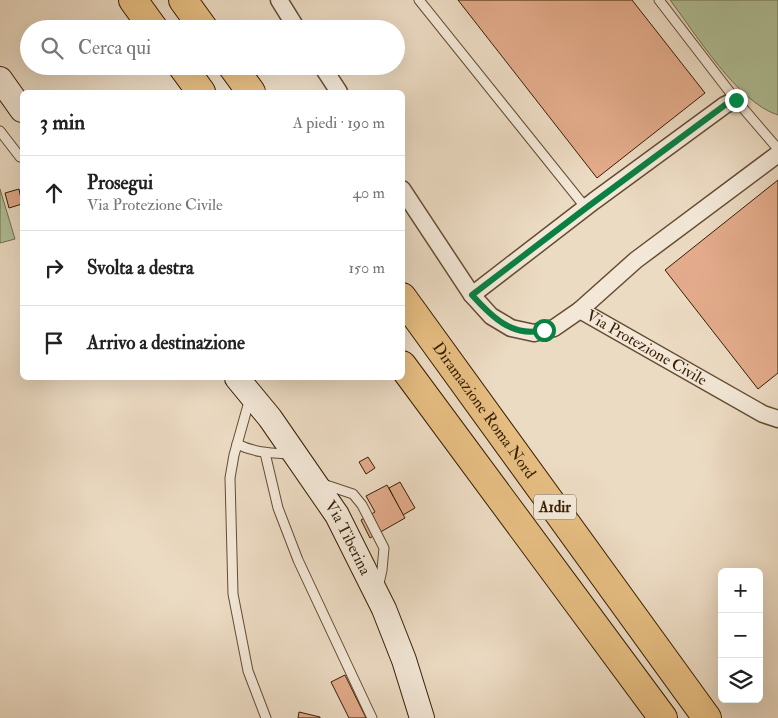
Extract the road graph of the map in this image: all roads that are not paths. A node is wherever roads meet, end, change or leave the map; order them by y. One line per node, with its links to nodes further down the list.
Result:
1 (133, 0): 6 (highway)
2 (183, 0): 7 (highway)
3 (279, 0): 8 (street)
4 (419, 0): 23 (lane)
5 (659, 0): 16 (lane)
6 (147, 20)
7 (197, 20)
8 (292, 20)
9 (189, 75): 13 (highway)
10 (239, 75): 14 (highway)
11 (328, 75): 15 (street)
12 (0, 79): 17 (main road)
13 (200, 90)
14 (250, 90)
15 (338, 90)
16 (736, 100): 19 (lane); 23 (street)
17 (20, 107)
18 (0, 131): 21 (lane)
19 (778, 149)
20 (778, 154): 26 (street)
21 (20, 156)
22 (405, 194): 24 (street, Via Protezione Civile)
23 (586, 208): 24 (street)
24 (472, 295): 26 (street, Via Protezione Civile)
25 (405, 300): 37 (highway, Diramazione Roma Nord / A1dir)
26 (580, 310): 29 (street, Via Protezione Civile)
27 (405, 369): 36 (highway, A1dir)
28 (244, 386): 30 (lane); 32 (main road, Via Tiberina)
29 (778, 419)
30 (237, 444): 31 (lane); 33 (lane)
31 (265, 453): 32 (lane); 34 (lane)
32 (295, 454): 35 (main road, Via Tiberina)
33 (266, 718)
34 (372, 718)
35 (422, 718)
36 (663, 718)
37 (707, 718)

